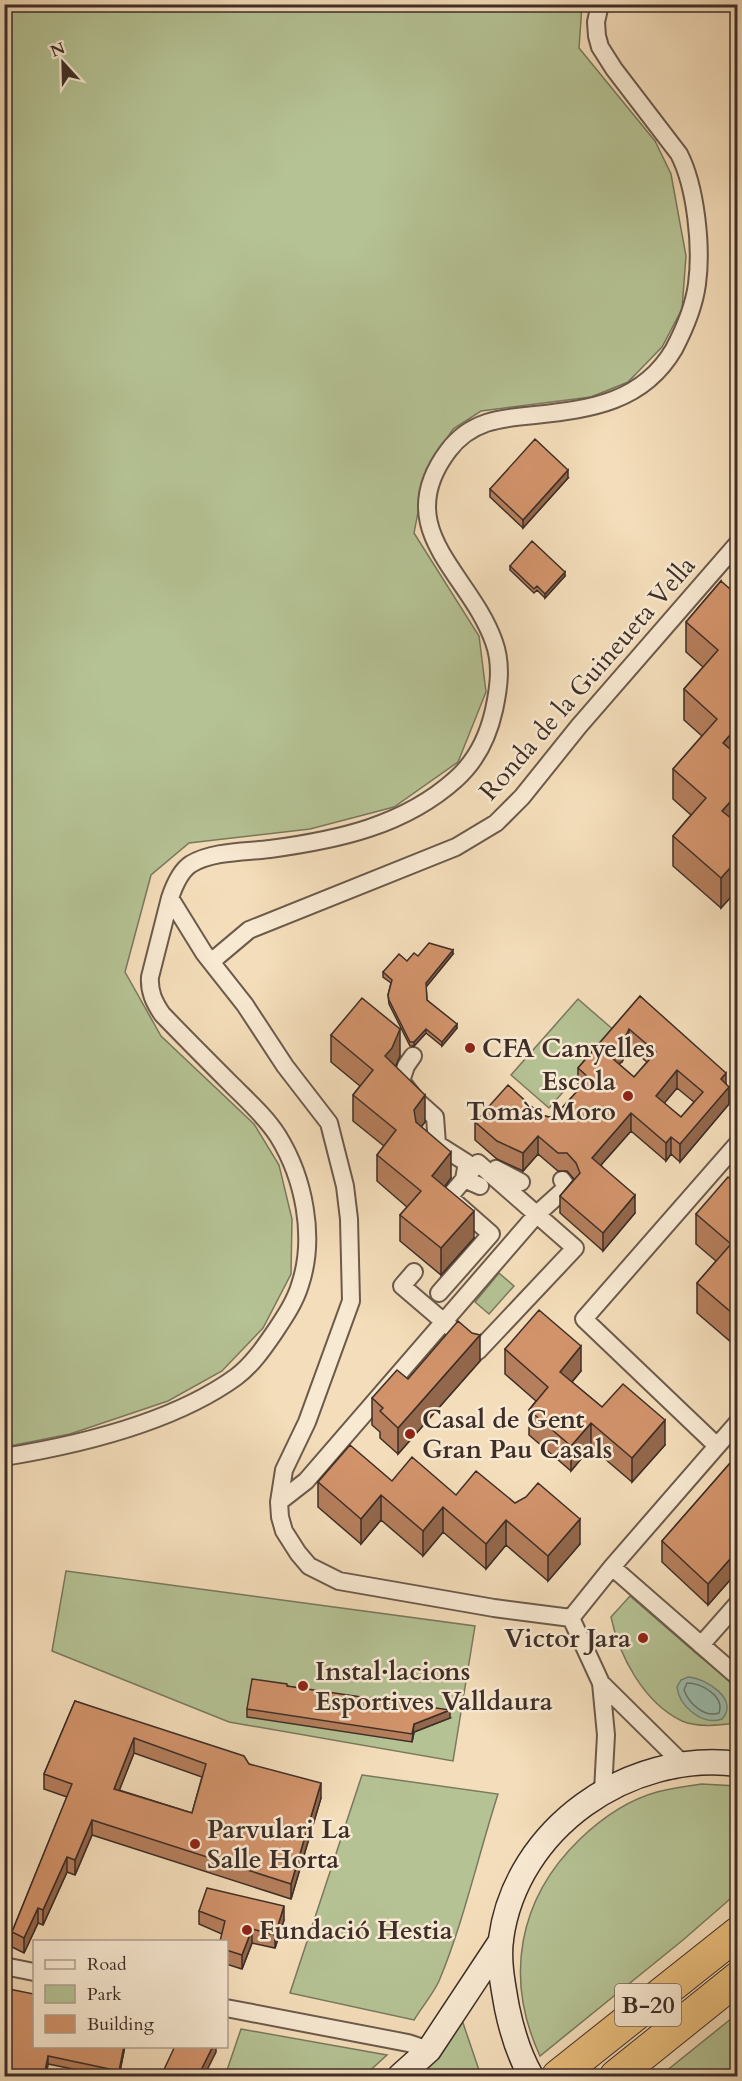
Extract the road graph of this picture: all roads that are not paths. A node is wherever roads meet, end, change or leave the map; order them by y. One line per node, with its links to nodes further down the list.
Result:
1 (600, 4): 3 (street)
2 (738, 543): 4 (street, Ronda de la Guineueta Vella)
3 (170, 898): 4 (street); 16 (street)
4 (211, 962): 17 (street)
5 (413, 1056): 7 (street)
6 (738, 1143): 15 (street)
7 (478, 1180): 9 (street); 10 (street); 12 (street)
8 (562, 1180): 10 (street)
9 (521, 1182)
10 (537, 1214): 13 (street); 13 (street)
11 (414, 1272): 13 (street)
12 (439, 1293)
13 (442, 1325): 17 (street)
14 (738, 1422): 15 (street)
15 (717, 1446): 18 (street)
16 (4, 1457)
17 (279, 1502): 20 (street)
18 (612, 1567): 20 (street); 21 (street)
19 (738, 1603): 21 (street)
20 (571, 1618): 23 (street)
21 (701, 1645): 22 (street)
22 (738, 1677)
23 (601, 1683): 26 (street); 28 (street)
24 (738, 1754): 25 (main road)
25 (710, 1761): 26 (main road); 27 (main road)
26 (684, 1764): 28 (main road)
27 (738, 1764)
28 (603, 1791): 30 (main road)
29 (738, 1933): 38 (highway, B-20)
30 (501, 1941): 35 (main road); 37 (main road)
31 (4, 1966): 32 (street)
32 (33, 1972)
33 (738, 1978): 39 (highway, B-20)
34 (228, 2008): 35 (street)
35 (429, 2050): 36 (main road)
36 (400, 2076)
37 (531, 2076)
38 (558, 2076)
39 (616, 2076)

